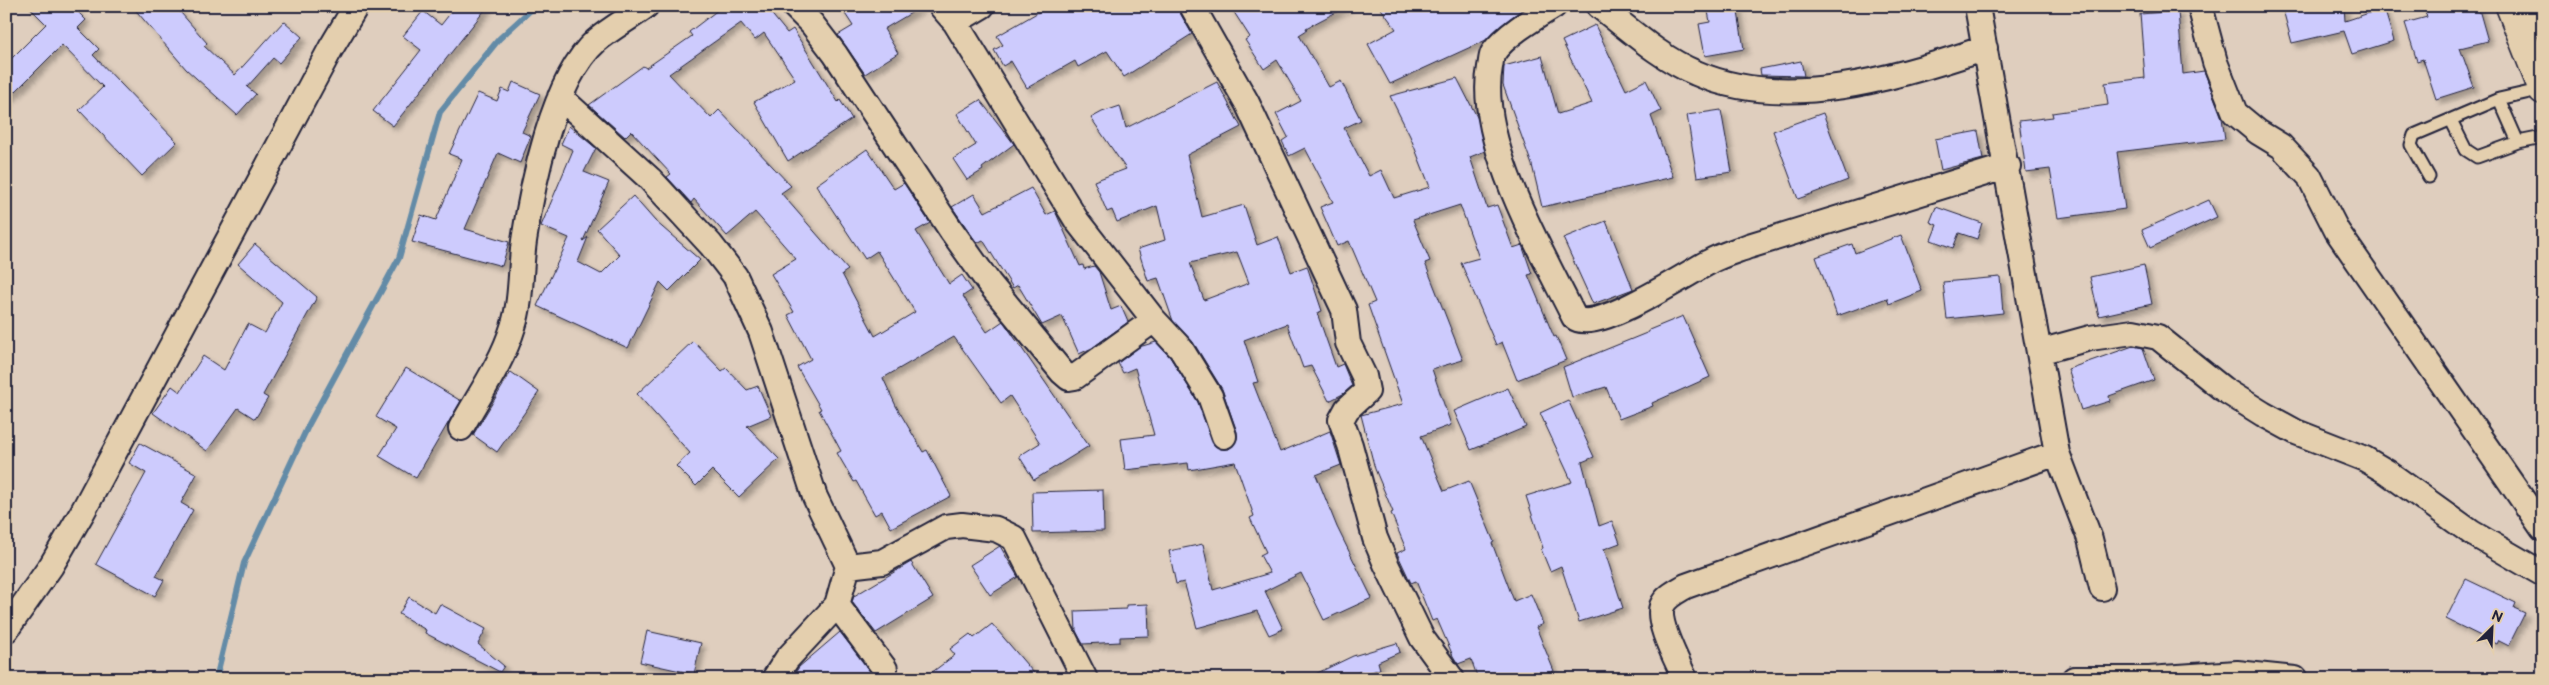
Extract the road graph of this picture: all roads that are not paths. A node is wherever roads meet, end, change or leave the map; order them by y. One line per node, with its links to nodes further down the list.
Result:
1 (356, 6): 33 (street)
2 (646, 6): 16 (street)
3 (794, 6): 23 (street)
4 (982, 6): 12 (street)
5 (1192, 6): 37 (street)
6 (1554, 6): 21 (street)
7 (1598, 6): 14 (street)
8 (1978, 6): 14 (street)
9 (2200, 6): 28 (street)
10 (2510, 6): 15 (main road)
11 (2536, 6): 13 (main road)
12 (948, 14): 23 (street)
13 (2543, 23)
14 (1985, 48): 21 (street)
15 (2543, 89): 17 (lane)
16 (560, 97): 25 (street); 29 (street)
17 (2499, 99): 18 (lane); 20 (lane)
18 (2450, 120): 20 (lane); 22 (lane)
19 (2543, 137): 20 (lane)
20 (2518, 142)
21 (2008, 166): 24 (street)
22 (2429, 177)
23 (1154, 320): 26 (street)
24 (2039, 352): 27 (street); 30 (street)
25 (461, 428)
26 (1224, 436)
27 (2056, 453): 31 (street); 38 (street)
28 (2543, 529)
29 (848, 566): 32 (street); 36 (street)
30 (2543, 574)
31 (2102, 588)
32 (837, 605): 34 (street); 35 (street)
33 (6, 630)
34 (885, 669)
35 (774, 679)
36 (1085, 679)
37 (1452, 679)
38 (1685, 679)
39 (2074, 679): 40 (street)
40 (2296, 679)

